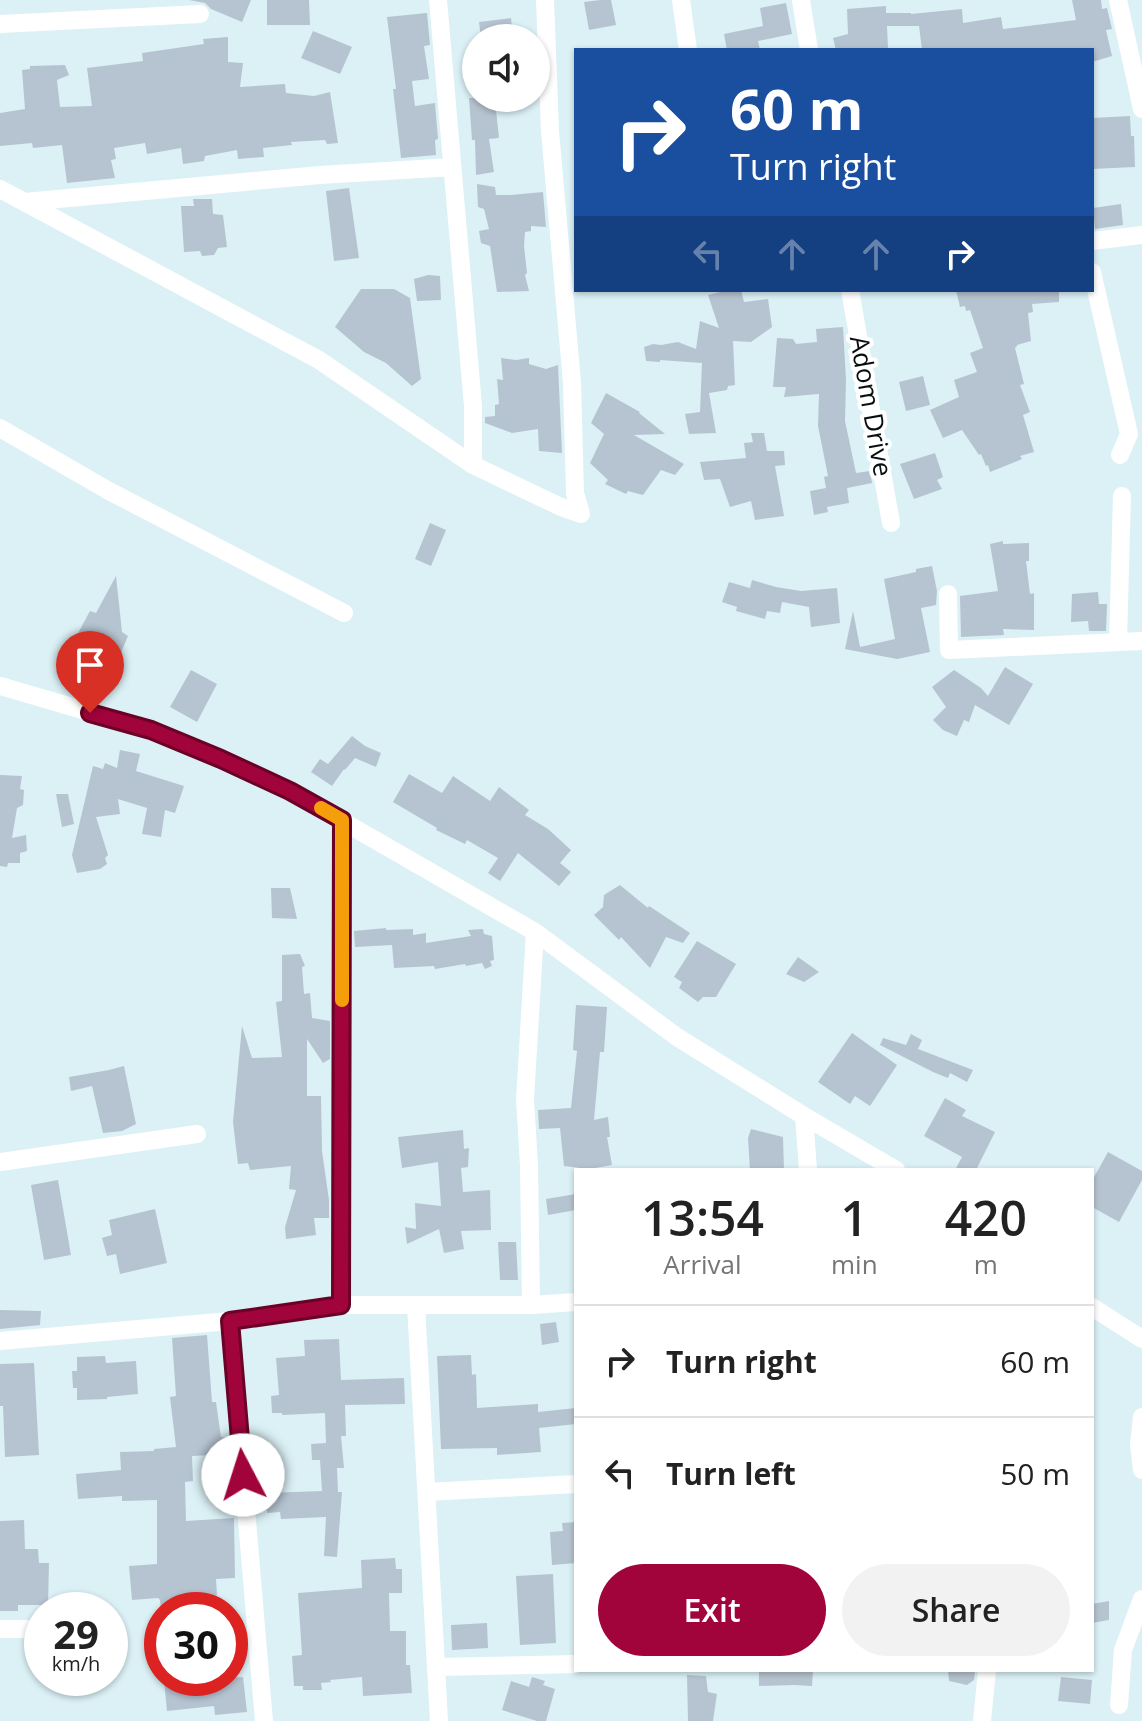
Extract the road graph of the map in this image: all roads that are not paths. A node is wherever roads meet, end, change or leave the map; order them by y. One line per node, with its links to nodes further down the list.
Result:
1 (438, 0): 12 (street)
2 (545, 0): 21 (street)
3 (681, 0): 9 (street)
4 (801, 0): 10 (street)
5 (1118, 0): 11 (street)
6 (114, 9): 7 (street); 8 (street)
7 (200, 14)
8 (0, 24)
9 (688, 48)
10 (809, 48)
11 (1142, 109)
12 (452, 167): 14 (street); 21 (street)
13 (0, 189): 14 (street)
14 (25, 202): 21 (street)
15 (1142, 235): 16 (street)
16 (1094, 241)
17 (1094, 281): 20 (street)
18 (850, 292): 23 (street, Adom Drive)
19 (0, 428): 25 (street)
20 (1120, 455)
21 (473, 465)
22 (1122, 496): 27 (street)
23 (891, 523)
24 (948, 594): 27 (street)
25 (344, 613)
26 (1142, 641): 27 (street)
27 (1118, 642)
28 (0, 686): 29 (street)
29 (342, 820): 30 (street); 37 (street)
30 (535, 932): 31 (street); 39 (street)
31 (804, 1116): 34 (street); 35 (street)
32 (197, 1134): 33 (street)
33 (0, 1162)
34 (808, 1168)
35 (893, 1168)
36 (574, 1302): 39 (street)
37 (341, 1305): 38 (street); 41 (street)
38 (416, 1305): 39 (street); 47 (street)
39 (531, 1305)
40 (1094, 1308): 42 (street)
41 (230, 1321): 43 (street); 55 (street)
42 (1142, 1339)
43 (0, 1341)
44 (1142, 1417): 45 (street)
45 (1142, 1470)
46 (574, 1484): 47 (street)
47 (427, 1492): 52 (street)
48 (1142, 1599): 54 (street)
49 (0, 1629): 50 (street)
50 (24, 1629)
51 (574, 1664): 52 (street)
52 (437, 1667): 56 (street)
53 (987, 1672): 57 (street)
54 (1119, 1705)
55 (264, 1721)
56 (439, 1721)
57 (982, 1721)

